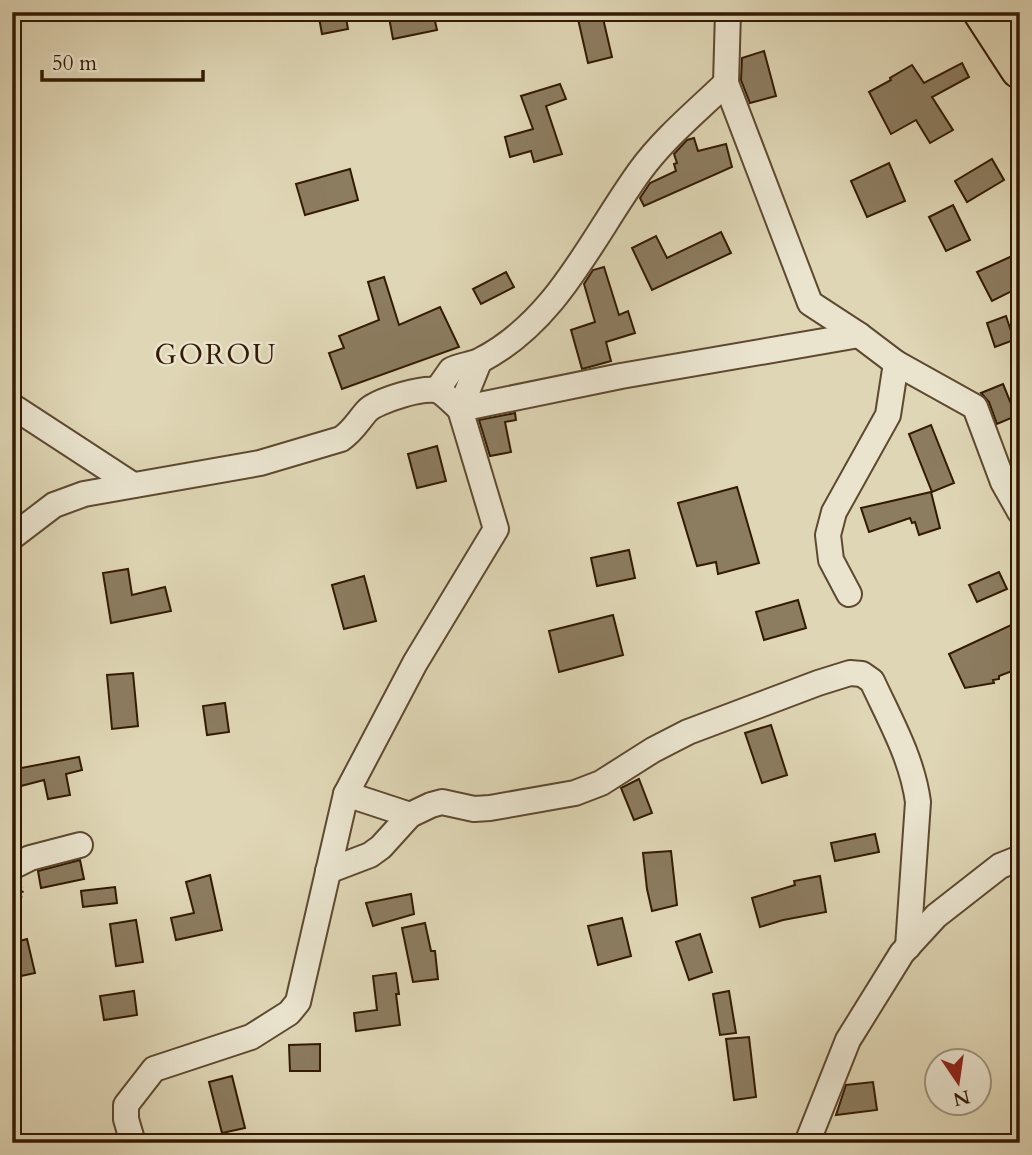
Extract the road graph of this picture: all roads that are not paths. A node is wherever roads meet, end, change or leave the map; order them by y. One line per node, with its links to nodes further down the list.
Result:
1 (728, 12): 4 (street)
2 (983, 12): 3 (main road)
3 (1020, 69)
4 (726, 83): 5 (street); 6 (street)
5 (859, 335): 7 (street); 10 (street)
6 (479, 362): 8 (street); 10 (street)
7 (896, 363): 12 (street); 14 (street)
8 (438, 390): 10 (street); 11 (street)
9 (12, 406): 11 (street)
10 (460, 409): 15 (street)
11 (133, 485): 13 (street)
12 (1020, 512)
13 (12, 537)
14 (849, 594)
15 (346, 794): 16 (street); 20 (street)
16 (410, 815): 20 (street); 21 (street)
17 (80, 845): 19 (street)
18 (1020, 858): 21 (street)
19 (12, 867)
20 (328, 871): 22 (street)
21 (908, 947): 23 (street)
22 (133, 1143)
23 (807, 1143)

